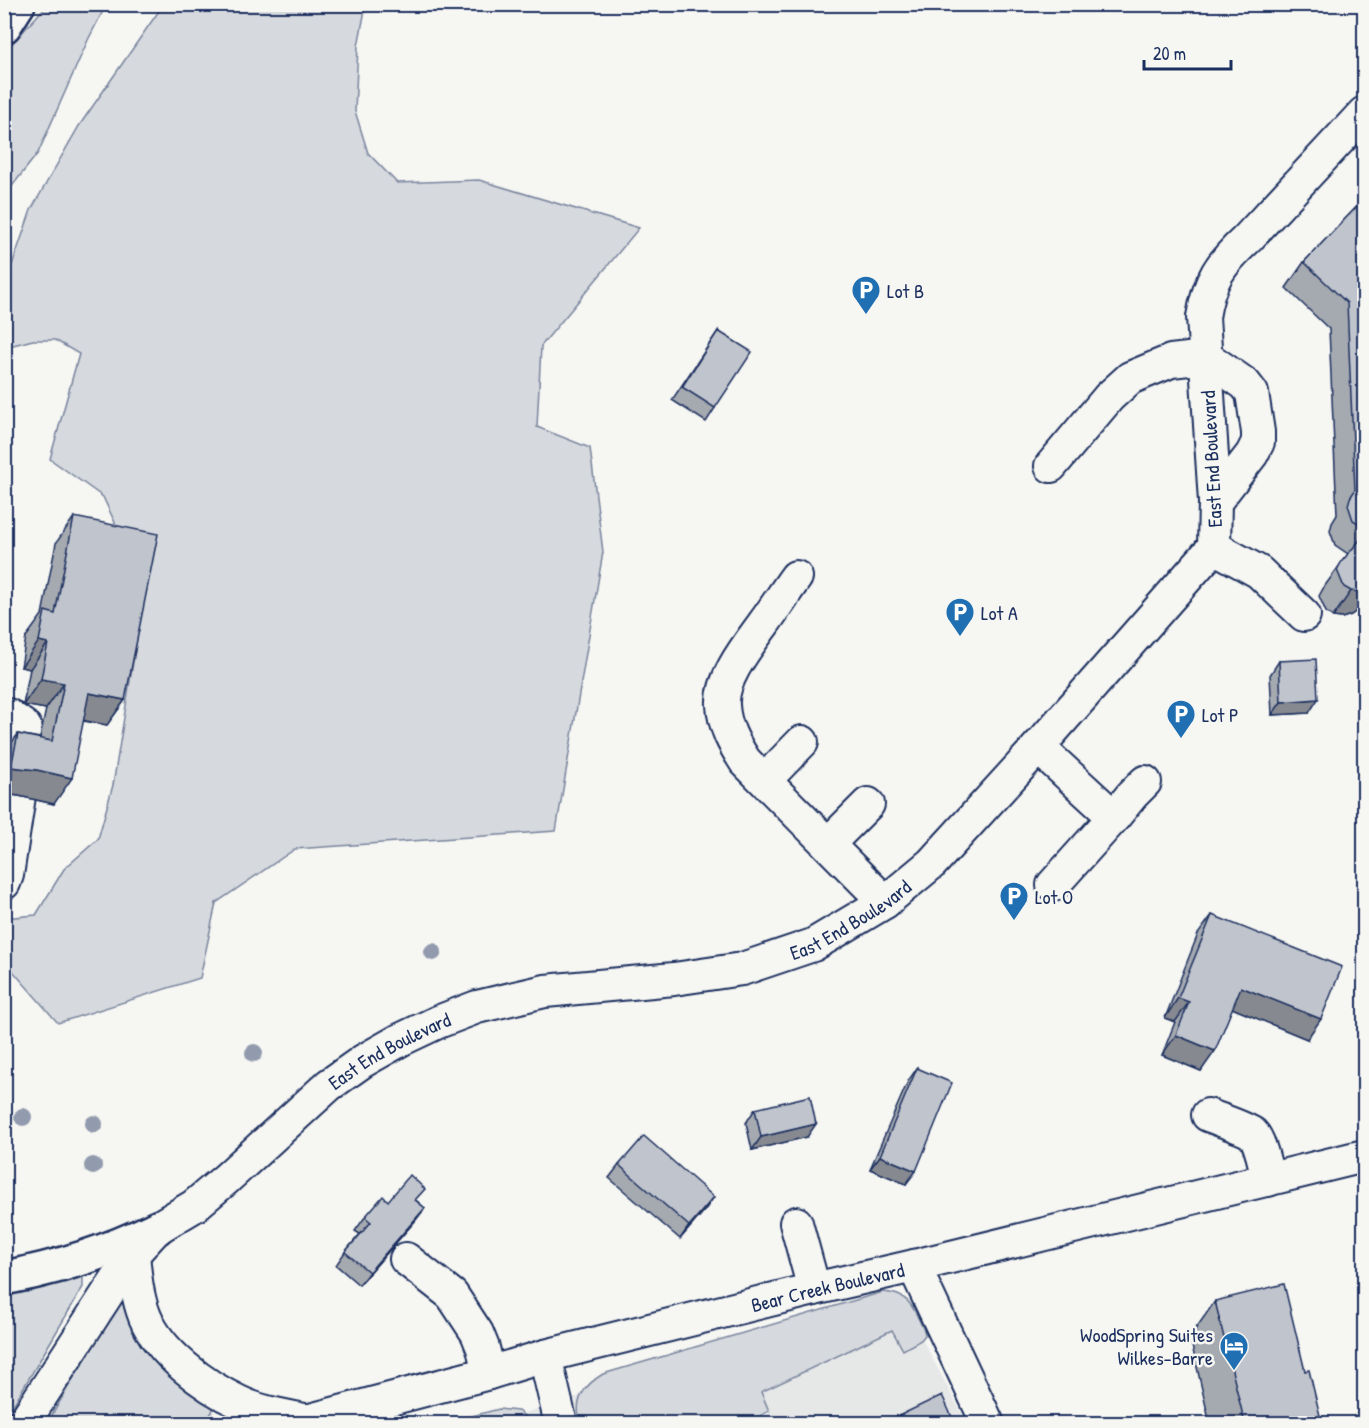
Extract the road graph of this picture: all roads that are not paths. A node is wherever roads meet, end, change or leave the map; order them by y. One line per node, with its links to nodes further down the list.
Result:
1 (18, 4): 2 (main road)
2 (4, 26)
3 (1365, 113): 4 (street, East End Boulevard)
4 (1206, 357): 5 (street); 6 (street, East End Boulevard); 6 (street)
5 (1051, 466)
6 (1215, 502): 7 (street, East End Boulevard)
7 (1214, 547): 9 (street); 12 (street, East End Boulevard)
8 (795, 577): 14 (street)
9 (1304, 615)
10 (4, 716): 13 (street)
11 (802, 742): 14 (street)
12 (1038, 747): 18 (street); 22 (street, East End Boulevard)
13 (23, 764)
14 (765, 780): 19 (street)
15 (1145, 782): 18 (street)
16 (19, 796): 20 (street)
17 (868, 804): 19 (street)
18 (1114, 817): 21 (street)
19 (828, 844): 22 (street)
20 (4, 883)
21 (1053, 885)
22 (885, 902): 27 (street, East End Boulevard)
23 (1208, 1115): 25 (street)
24 (1365, 1156): 25 (street, Bear Creek Boulevard)
25 (1268, 1180): 30 (street, Bear Creek Boulevard)
26 (796, 1223): 32 (street)
27 (157, 1228): 28 (street, East End Boulevard); 31 (main road)
28 (133, 1254): 35 (street); 36 (street, East End Boulevard)
29 (406, 1259): 34 (street)
30 (914, 1266): 32 (street, Bear Creek Boulevard); 38 (street)
31 (4, 1278)
32 (814, 1289): 33 (street, Bear Creek Boulevard)
33 (545, 1356): 34 (street, Bear Creek Boulevard); 37 (street)
34 (489, 1373): 35 (street, Bear Creek Boulevard)
35 (300, 1422)
36 (23, 1424)
37 (561, 1424)
38 (988, 1424)

